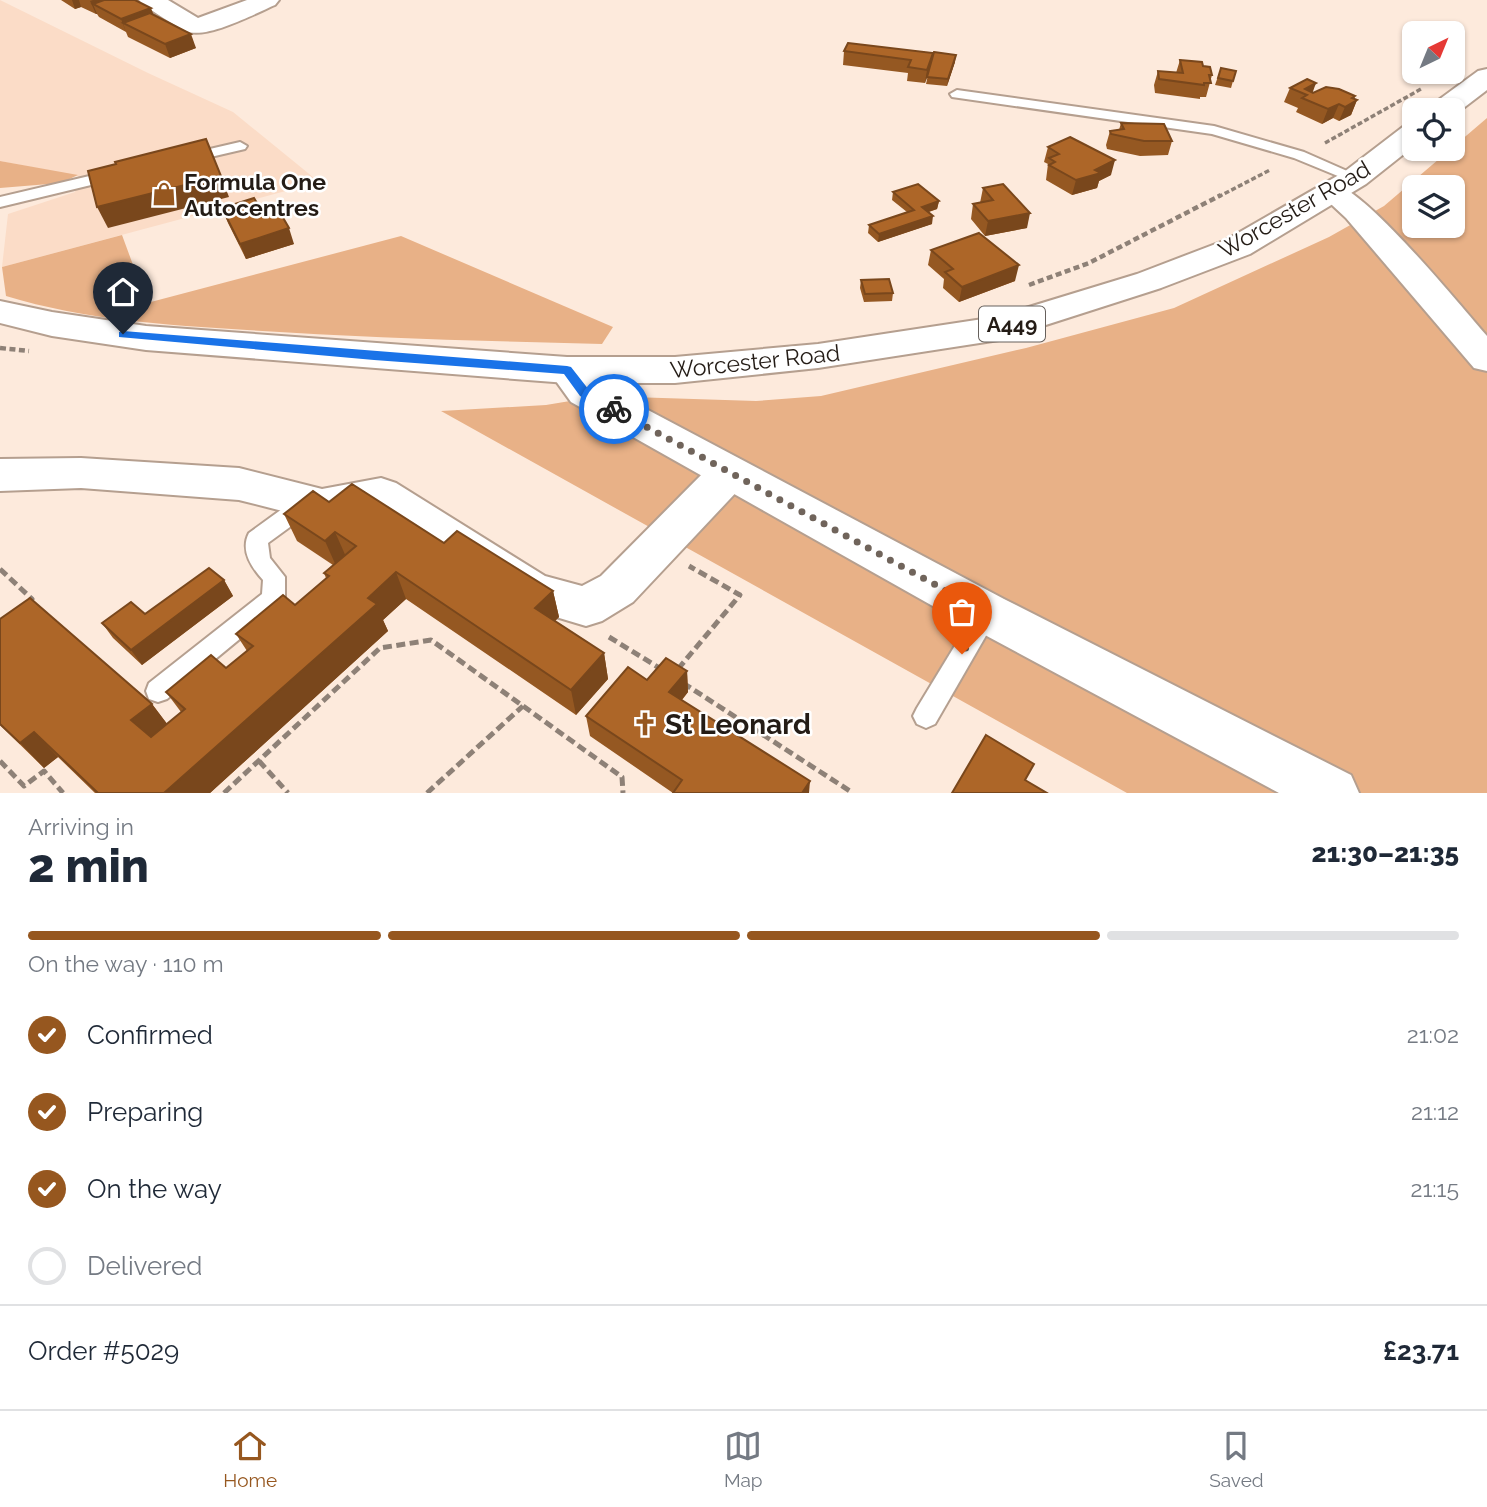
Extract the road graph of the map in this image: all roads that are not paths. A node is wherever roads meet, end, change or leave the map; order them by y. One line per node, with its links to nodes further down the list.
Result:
1 (151, 0): 2 (main road)
2 (267, 0)
3 (1487, 76): 5 (main road)
4 (957, 94): 10 (lane)
5 (1459, 98)
6 (1402, 141): 10 (main road, Worcester Road / A449)
7 (240, 146): 8 (lane)
8 (174, 162)
9 (135, 171): 11 (lane)
10 (1344, 185): 13 (main road); 14 (main road, Worcester Road / A449)
11 (0, 202)
12 (2, 311): 14 (main road, Worcester Road / A449)
13 (1487, 359)
14 (567, 370): 15 (main road)
15 (729, 472): 17 (main road); 18 (main road)
16 (0, 475): 17 (main road)
17 (308, 502): 19 (lane)
18 (987, 613): 20 (lane); 21 (main road)
19 (158, 691)
20 (926, 716)
21 (1332, 793)

